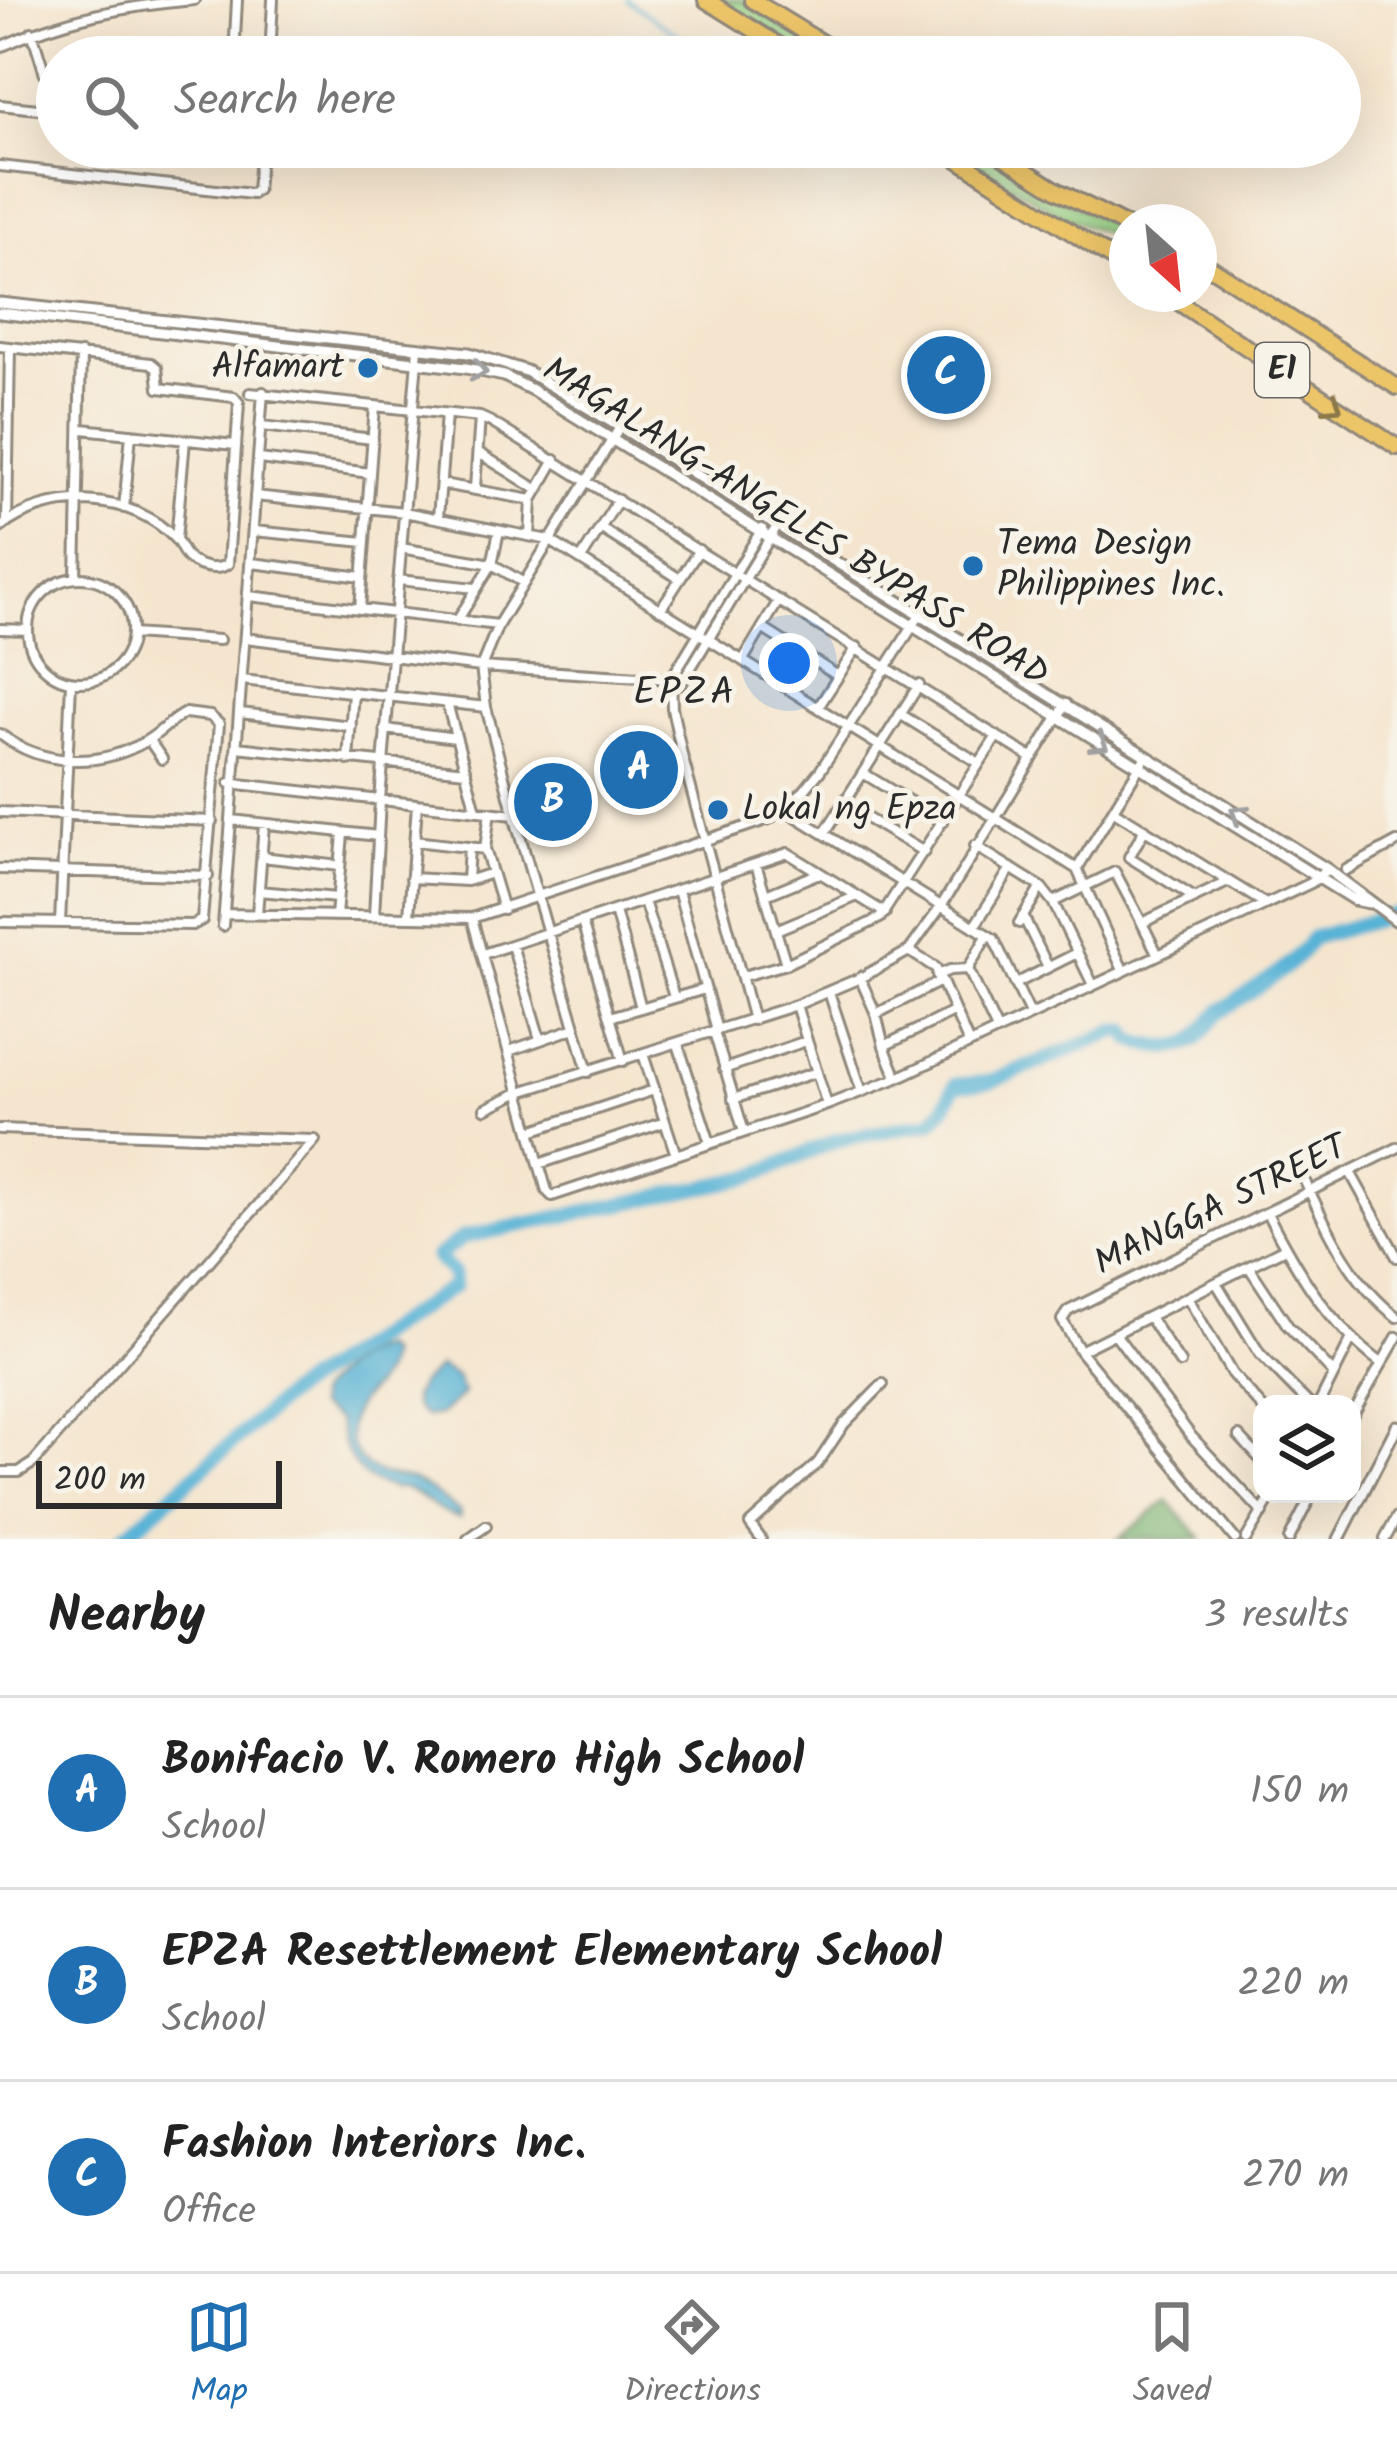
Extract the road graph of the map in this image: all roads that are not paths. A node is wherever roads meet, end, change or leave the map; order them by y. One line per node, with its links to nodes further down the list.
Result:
1 (194, 0): 6 (street)
2 (237, 0): 7 (street)
3 (273, 0): 8 (street)
4 (706, 0): 9 (highway)
5 (752, 0): 10 (highway)
6 (32, 32): 11 (street); 12 (street)
7 (235, 36)
8 (271, 36)
9 (764, 36)
10 (811, 36)
11 (36, 45)
12 (0, 46)
13 (0, 105): 14 (street)
14 (36, 108)
15 (0, 166): 16 (street)
16 (259, 168)
17 (972, 168): 20 (highway)
18 (1021, 168): 19 (highway)
19 (1109, 217)
20 (1109, 256)
21 (1217, 272): 29 (highway, E1)
22 (0, 303): 26 (street, MAGALANG-ANGELES BYPASS ROAD)
23 (1193, 312): 44 (highway, E1, one-way to 44)
24 (0, 313): 28 (street, MAGALANG-ANGELES BYPASS ROAD)
25 (5, 346): 27 (street); 62 (street)
26 (418, 348): 28 (street); 37 (street, MAGALANG-ANGELES BYPASS ROAD)
27 (81, 354): 38 (street); 43 (street)
28 (416, 363): 33 (street); 42 (street, MAGALANG-ANGELES BYPASS ROAD, one-way to 42)
29 (1397, 387)
30 (250, 392): 31 (street)
31 (263, 392): 32 (street); 36 (street)
32 (375, 406): 33 (street); 41 (street)
33 (411, 410): 34 (street); 59 (street)
34 (446, 414): 35 (street); 50 (street)
35 (480, 417): 45 (street); 47 (street)
36 (262, 426): 41 (street); 46 (street)
37 (620, 427): 42 (street); 61 (street, MAGALANG-ANGELES BYPASS ROAD)
38 (82, 429): 39 (street); 56 (street)
39 (131, 434): 40 (street); 57 (street)
40 (185, 440): 43 (street); 68 (street)
41 (373, 440): 48 (street)
42 (612, 441): 49 (street); 67 (street, MAGALANG-ANGELES BYPASS ROAD)
43 (235, 445): 68 (street)
44 (1397, 447)
45 (479, 453): 51 (street); 52 (street)
46 (259, 459): 48 (street); 53 (street)
47 (555, 460): 49 (street); 52 (street)
48 (370, 472): 58 (street)
49 (586, 479): 55 (street); 69 (street)
50 (442, 484): 51 (street); 60 (street)
51 (476, 488): 54 (street)
52 (538, 490): 54 (street)
53 (255, 496): 58 (street); 65 (street)
54 (532, 500): 66 (street)
55 (618, 500): 63 (street); 72 (street)
56 (76, 501): 57 (street); 62 (street); 78 (street)
57 (124, 508): 68 (street)
58 (368, 508): 59 (street); 70 (street)
59 (404, 512): 60 (street); 71 (street)
60 (438, 518): 64 (street)
61 (773, 523): 67 (street); 87 (street, MAGALANG-ANGELES BYPASS ROAD)
62 (3, 525)
63 (600, 528): 73 (street); 79 (street)
64 (500, 530): 66 (street); 75 (street)
65 (254, 531): 70 (street); 74 (street)
66 (530, 537): 69 (street)
67 (764, 537): 76 (street); 91 (street, MAGALANG-ANGELES BYPASS ROAD)
68 (176, 540)
69 (549, 540): 73 (street); 81 (street)
70 (365, 542): 77 (street)
71 (401, 548): 75 (street); 80 (street)
72 (699, 550): 76 (street); 79 (street)
73 (581, 559): 86 (street)
74 (252, 563): 77 (street); 83 (street)
75 (492, 564): 81 (street); 82 (street)
76 (739, 576): 84 (street); 96 (street)
77 (362, 577): 85 (street)
78 (76, 578): 94 (street); 95 (street)
79 (680, 579): 86 (street)
80 (398, 580): 82 (street); 88 (street)
81 (524, 583): 90 (street)
82 (476, 588): 89 (street)
83 (249, 596): 85 (street); 97 (street)
84 (779, 600): 92 (street); 99 (street)
85 (360, 609): 88 (street)
86 (660, 610): 96 (street)
87 (921, 613): 91 (street); 112 (street, MAGALANG-ANGELES BYPASS ROAD)
88 (395, 614): 89 (street); 100 (street)
89 (457, 621): 90 (street)
90 (498, 625): 103 (street)
91 (914, 626): 102 (street); 117 (street, MAGALANG-ANGELES BYPASS ROAD)
92 (762, 628): 101 (street); 104 (street)
93 (0, 629): 94 (street)
94 (28, 630): 106 (street)
95 (132, 634): 98 (street); 106 (street)
96 (701, 637): 101 (street); 107 (street)
97 (245, 638): 100 (street); 105 (street)
98 (219, 640)
99 (857, 646): 102 (street); 104 (street)
100 (392, 656): 103 (street); 110 (street)
101 (743, 660): 113 (street)
102 (888, 665): 108 (street); 119 (street)
103 (481, 667): 107 (street); 114 (street)
104 (838, 676): 113 (street)
105 (242, 680): 109 (street); 115 (street)
106 (71, 682): 130 (street)
107 (676, 682): 158 (street)
108 (920, 685): 116 (street); 121 (street)
109 (353, 692): 110 (street); 118 (street)
110 (388, 696): 111 (street); 120 (street)
111 (447, 704): 114 (street); 122 (street)
112 (1066, 704): 117 (street); 127 (street, MAGALANG-ANGELES BYPASS ROAD)
113 (819, 706): 119 (street)
114 (486, 707): 148 (street)
115 (240, 713): 118 (street); 126 (street)
116 (901, 714): 125 (street); 132 (street)
117 (1058, 718): 129 (street); 134 (street, MAGALANG-ANGELES BYPASS ROAD, one-way to 134)
118 (351, 725): 131 (street)
119 (848, 725): 125 (street); 142 (street)
120 (385, 729): 122 (street); 133 (street)
121 (998, 736): 129 (street); 132 (street)
122 (456, 738): 135 (street)
123 (2, 739): 130 (street)
124 (149, 740): 128 (street); 130 (street); 150 (street)
125 (881, 744): 136 (street); 138 (street)
126 (237, 747): 131 (street); 137 (street)
127 (1147, 756): 134 (street); 171 (street, MAGALANG-ANGELES BYPASS ROAD, one-way to 127)
128 (162, 758)
129 (1032, 758): 149 (street)
130 (66, 760): 147 (street)
131 (348, 760): 133 (street)
132 (979, 763): 138 (street)
133 (383, 764): 135 (street); 139 (street)
134 (1139, 769): 144 (street); 179 (street, MAGALANG-ANGELES BYPASS ROAD)
135 (466, 771): 143 (street)
136 (862, 773): 141 (street); 152 (street)
137 (232, 783): 139 (street); 151 (street)
138 (961, 794): 149 (street); 152 (street)
139 (380, 800): 140 (street); 157 (street)
140 (417, 803): 143 (street); 159 (street)
141 (843, 804): 156 (street); 164 (street)
142 (784, 809): 156 (street); 158 (street)
143 (476, 810): 146 (street)
144 (1114, 811): 154 (street); 169 (street)
145 (0, 812): 147 (street)
146 (490, 812): 148 (street); 163 (street)
147 (65, 815): 150 (street); 173 (street)
148 (514, 815): 190 (street)
149 (994, 817): 161 (street); 169 (street)
150 (212, 820): 176 (street)
151 (231, 820): 153 (street); 200 (street)
152 (943, 822): 164 (street)
153 (264, 824): 155 (street); 165 (street)
154 (1144, 829): 181 (street); 191 (street)
155 (343, 833): 157 (street); 167 (street)
156 (824, 834): 182 (street)
157 (378, 836): 203 (street)
158 (707, 840): 177 (street); 190 (street)
159 (414, 841): 162 (street); 178 (street)
160 (1397, 842): 172 (street)
161 (975, 846): 168 (street); 196 (street)
162 (469, 847): 163 (street); 180 (street)
163 (485, 849): 174 (street)
164 (924, 852): 182 (street)
165 (262, 857): 167 (street); 186 (street)
166 (756, 864): 175 (street); 177 (street); 187 (street)
167 (340, 866): 189 (street)
168 (1011, 868): 183 (street); 212 (street)
169 (1077, 868): 184 (street)
170 (0, 869): 173 (street)
171 (1327, 869): 179 (street); 195 (street, MAGALANG-ANGELES BYPASS ROAD)
172 (1346, 870)
173 (63, 872): 176 (street); 209 (street)
174 (492, 873): 180 (street); 197 (street)
175 (820, 873): 187 (street); 188 (street)
176 (208, 876): 209 (street)
177 (717, 877): 185 (street); 225 (street)
178 (411, 878): 180 (street); 204 (street)
179 (1319, 879): 194 (street); 195 (street, MAGALANG-ANGELES BYPASS ROAD)
180 (467, 880)
181 (1229, 881): 191 (street); 194 (street)
182 (904, 885): 196 (street); 199 (street)
183 (1041, 887): 193 (street); 222 (street)
184 (1085, 887): 193 (street); 210 (street); 224 (street)
185 (678, 890): 192 (street); 230 (street)
186 (259, 892): 189 (street); 201 (street)
187 (766, 895): 213 (street)
188 (857, 896): 199 (street); 213 (street)
189 (337, 898): 202 (street)
190 (537, 898): 197 (street); 214 (street)
191 (1194, 898): 210 (street)
192 (644, 901): 198 (street); 232 (street)
193 (1053, 902): 218 (street)
194 (1264, 903): 220 (street)
195 (1371, 904): 206 (street, MAGALANG-ANGELES BYPASS ROAD)
196 (940, 908): 212 (street); 217 (street)
197 (502, 909): 205 (street)
198 (615, 911): 208 (street); 234 (street)
199 (886, 913): 221 (street)
200 (224, 914): 201 (street); 211 (street)
201 (257, 914): 202 (street)
202 (336, 916): 203 (street)
203 (374, 916): 204 (street)
204 (409, 916): 205 (street)
205 (472, 918): 219 (street)
206 (1397, 921)
207 (0, 922): 209 (street)
208 (582, 922): 214 (street); 238 (street)
209 (60, 923)
210 (1142, 923): 220 (street)
211 (224, 926)
212 (974, 927): 215 (street)
213 (776, 930): 221 (street)
214 (546, 933): 216 (street); 240 (street)
215 (987, 935): 223 (street); 228 (street)
216 (512, 945): 219 (street); 243 (street)
217 (909, 951): 226 (street); 227 (street)
218 (1077, 953): 222 (street); 229 (street)
219 (483, 954): 248 (street)
220 (1157, 954): 224 (street)
221 (786, 964): 225 (street)
222 (1048, 968): 228 (street)
223 (968, 969): 227 (street); 241 (street)
224 (1124, 970): 229 (street)
225 (742, 976): 239 (street)
226 (860, 978): 231 (street); 236 (street)
227 (938, 979): 235 (street); 236 (street)
228 (1015, 983): 237 (street)
229 (1093, 986): 237 (street)
230 (705, 989): 232 (street); 242 (street)
231 (829, 992): 233 (street); 257 (street)
232 (674, 998): 234 (street)
233 (796, 1005): 239 (street); 244 (street)
234 (641, 1008): 238 (street)
235 (953, 1012): 246 (street); 247 (street)
236 (876, 1014): 247 (street)
237 (1030, 1014): 241 (street)
238 (610, 1017): 250 (street)
239 (753, 1020): 242 (street)
240 (574, 1028): 243 (street); 252 (street)
241 (997, 1030): 246 (street)
242 (715, 1031): 245 (street); 251 (street)
243 (541, 1039): 248 (street)
244 (806, 1041): 251 (street); 253 (street)
245 (678, 1044): 249 (street); 265 (street)
246 (969, 1044): 254 (street)
247 (884, 1046): 254 (street)
248 (508, 1051): 256 (street)
249 (643, 1054): 250 (street); 255 (street)
250 (622, 1061): 252 (street)
251 (724, 1069): 258 (street)
252 (588, 1072): 256 (street)
253 (817, 1072): 258 (street); 259 (street)
254 (897, 1078): 257 (street)
255 (654, 1090): 261 (street); 263 (street)
256 (520, 1092): 260 (street); 263 (street)
257 (862, 1092): 259 (street)
258 (733, 1099): 264 (street)
259 (827, 1105): 264 (street)
260 (485, 1109)
261 (665, 1122): 267 (street); 268 (street)
262 (0, 1129): 295 (street)
263 (531, 1131): 268 (street)
264 (744, 1132): 265 (street)
265 (710, 1143): 267 (street)
266 (1397, 1148): 269 (street, MANGGA STREET)
267 (676, 1155): 268 (street)
268 (538, 1164)
269 (1350, 1172): 271 (street, MANGGA STREET); 274 (street)
270 (1302, 1175): 271 (street)
271 (1310, 1192): 272 (street, MANGGA STREET); 279 (street)
272 (1267, 1213): 273 (street); 283 (street, MANGGA STREET)
273 (1285, 1248): 275 (street); 282 (street)
274 (1397, 1257)
275 (1249, 1267): 276 (street); 286 (street)
276 (1217, 1284): 277 (street); 288 (street)
277 (1188, 1298): 278 (street); 290 (street)
278 (1149, 1317): 280 (street); 284 (street)
279 (1397, 1317)
280 (1116, 1335): 283 (street); 298 (street)
281 (1397, 1337): 285 (street)
282 (1352, 1340): 285 (street); 286 (street)
283 (1080, 1351): 303 (street)
284 (1180, 1363)
285 (1381, 1363): 291 (street)
286 (1334, 1374): 289 (street)
287 (883, 1384): 302 (street)
288 (1300, 1395)
289 (1324, 1395)
290 (1253, 1397)
291 (1361, 1400)
292 (1397, 1426): 306 (street)
293 (1239, 1436): 294 (street)
294 (1253, 1451)
295 (0, 1472)
296 (1268, 1503): 298 (street)
297 (1307, 1503): 305 (street)
298 (1263, 1513): 304 (street)
299 (1397, 1518): 307 (street)
300 (486, 1526): 301 (street)
301 (468, 1539)
302 (761, 1539)
303 (1234, 1539)
304 (1246, 1539)
305 (1289, 1539)
306 (1339, 1539)
307 (1385, 1539)

